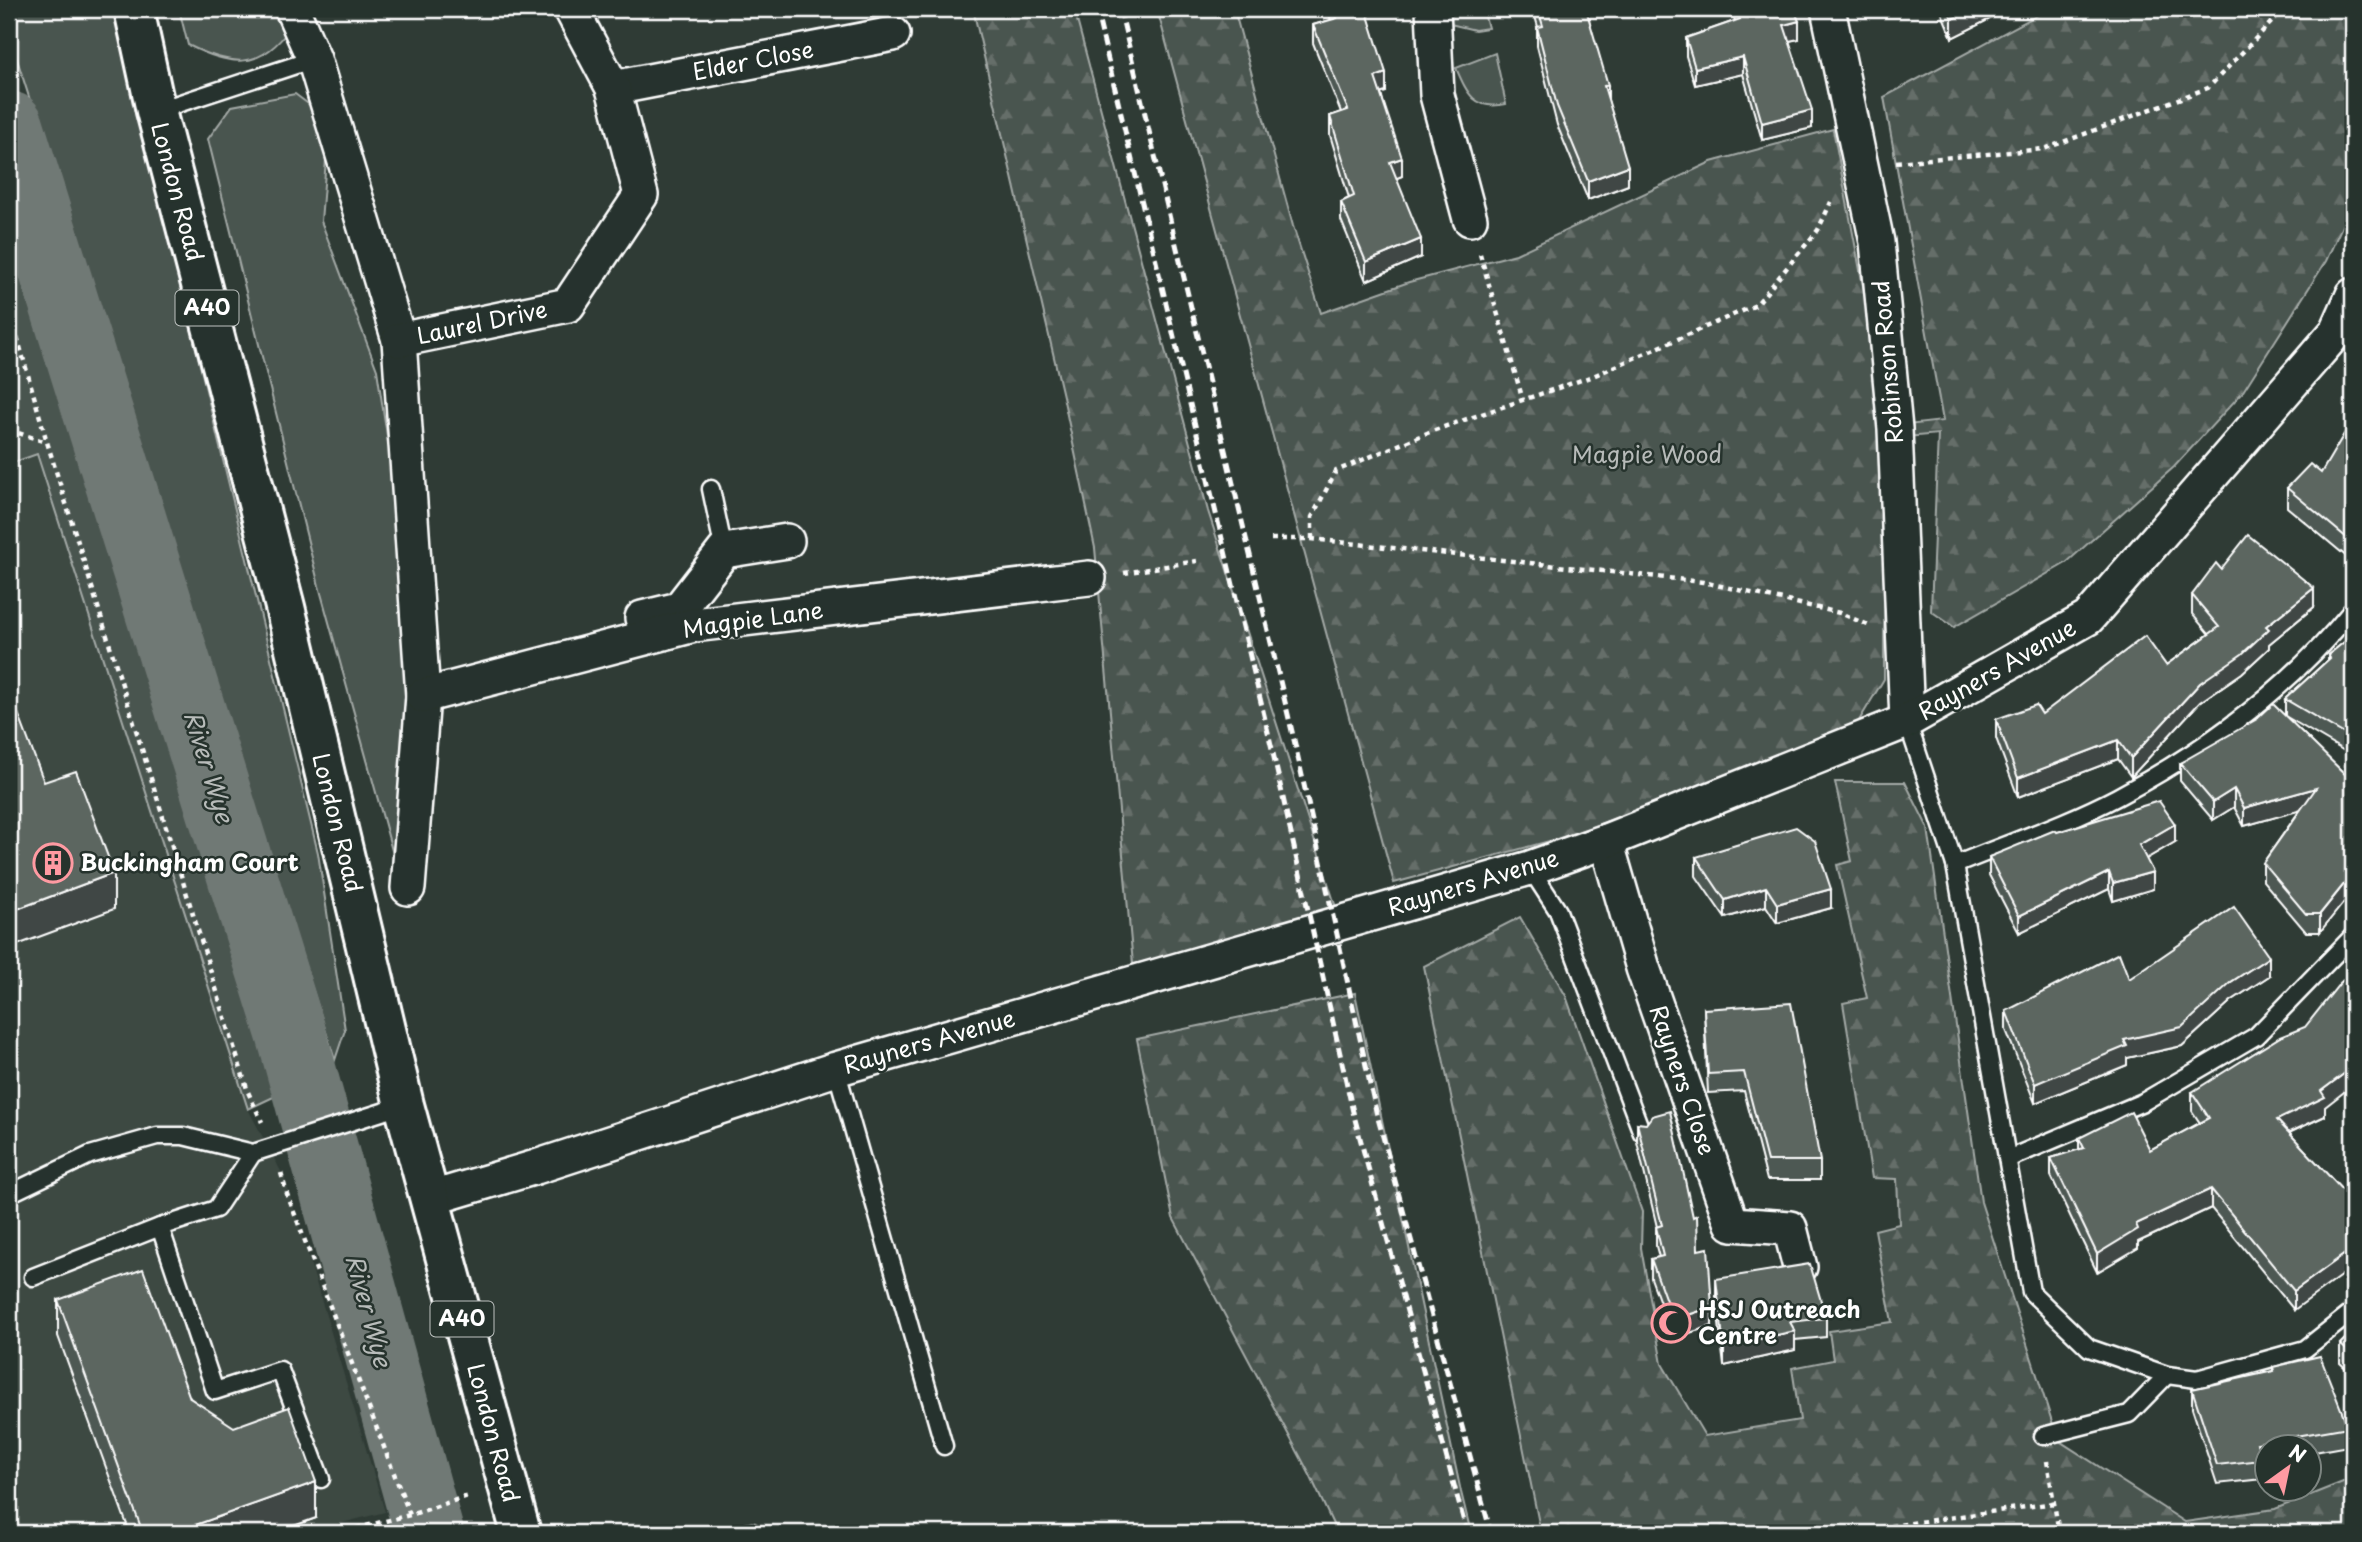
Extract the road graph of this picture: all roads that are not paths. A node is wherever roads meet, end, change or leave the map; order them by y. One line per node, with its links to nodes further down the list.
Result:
1 (134, 9): 9 (main road, London Road / A40)
2 (292, 9): 7 (street)
3 (571, 9): 8 (street, Laurel Drive)
4 (1433, 9): 10 (street)
5 (1828, 9): 19 (street, Robinson Road)
6 (893, 34): 8 (street, Elder Close)
7 (314, 59): 9 (lane, London Road); 12 (street)
8 (613, 88): 12 (street, Laurel Drive)
9 (156, 111): 26 (main road, London Road / A40)
10 (1470, 219)
11 (2353, 295): 19 (street, Rayners Avenue)
12 (399, 340): 18 (street)
13 (711, 489): 15 (lane)
14 (787, 541): 15 (street)
15 (724, 551): 18 (street)
16 (1089, 578): 18 (street, Magpie Lane)
17 (2353, 609): 21 (lane)
18 (423, 685): 23 (street)
19 (1907, 721): 20 (street, Rayners Avenue); 21 (lane)
20 (1606, 841): 22 (street, Rayners Avenue); 33 (street, Rayners Close)
21 (1955, 865): 29 (lane)
22 (1530, 868): 25 (street, Rayners Avenue); 27 (lane)
23 (408, 888)
24 (2353, 936): 29 (lane)
25 (836, 1069): 31 (street, Rayners Avenue); 38 (lane)
26 (404, 1105): 28 (lane); 31 (main road, London Road / A40)
27 (1643, 1133)
28 (253, 1153): 30 (lane); 32 (lane)
29 (2010, 1158): 36 (lane)
30 (9, 1194)
31 (429, 1199): 40 (main road, London Road / A40)
32 (160, 1227): 34 (lane); 39 (lane)
33 (1800, 1267)
34 (33, 1277)
35 (2353, 1311): 36 (lane)
36 (2167, 1376): 37 (lane)
37 (2043, 1436)
38 (944, 1446)
39 (321, 1479)
40 (521, 1533)

